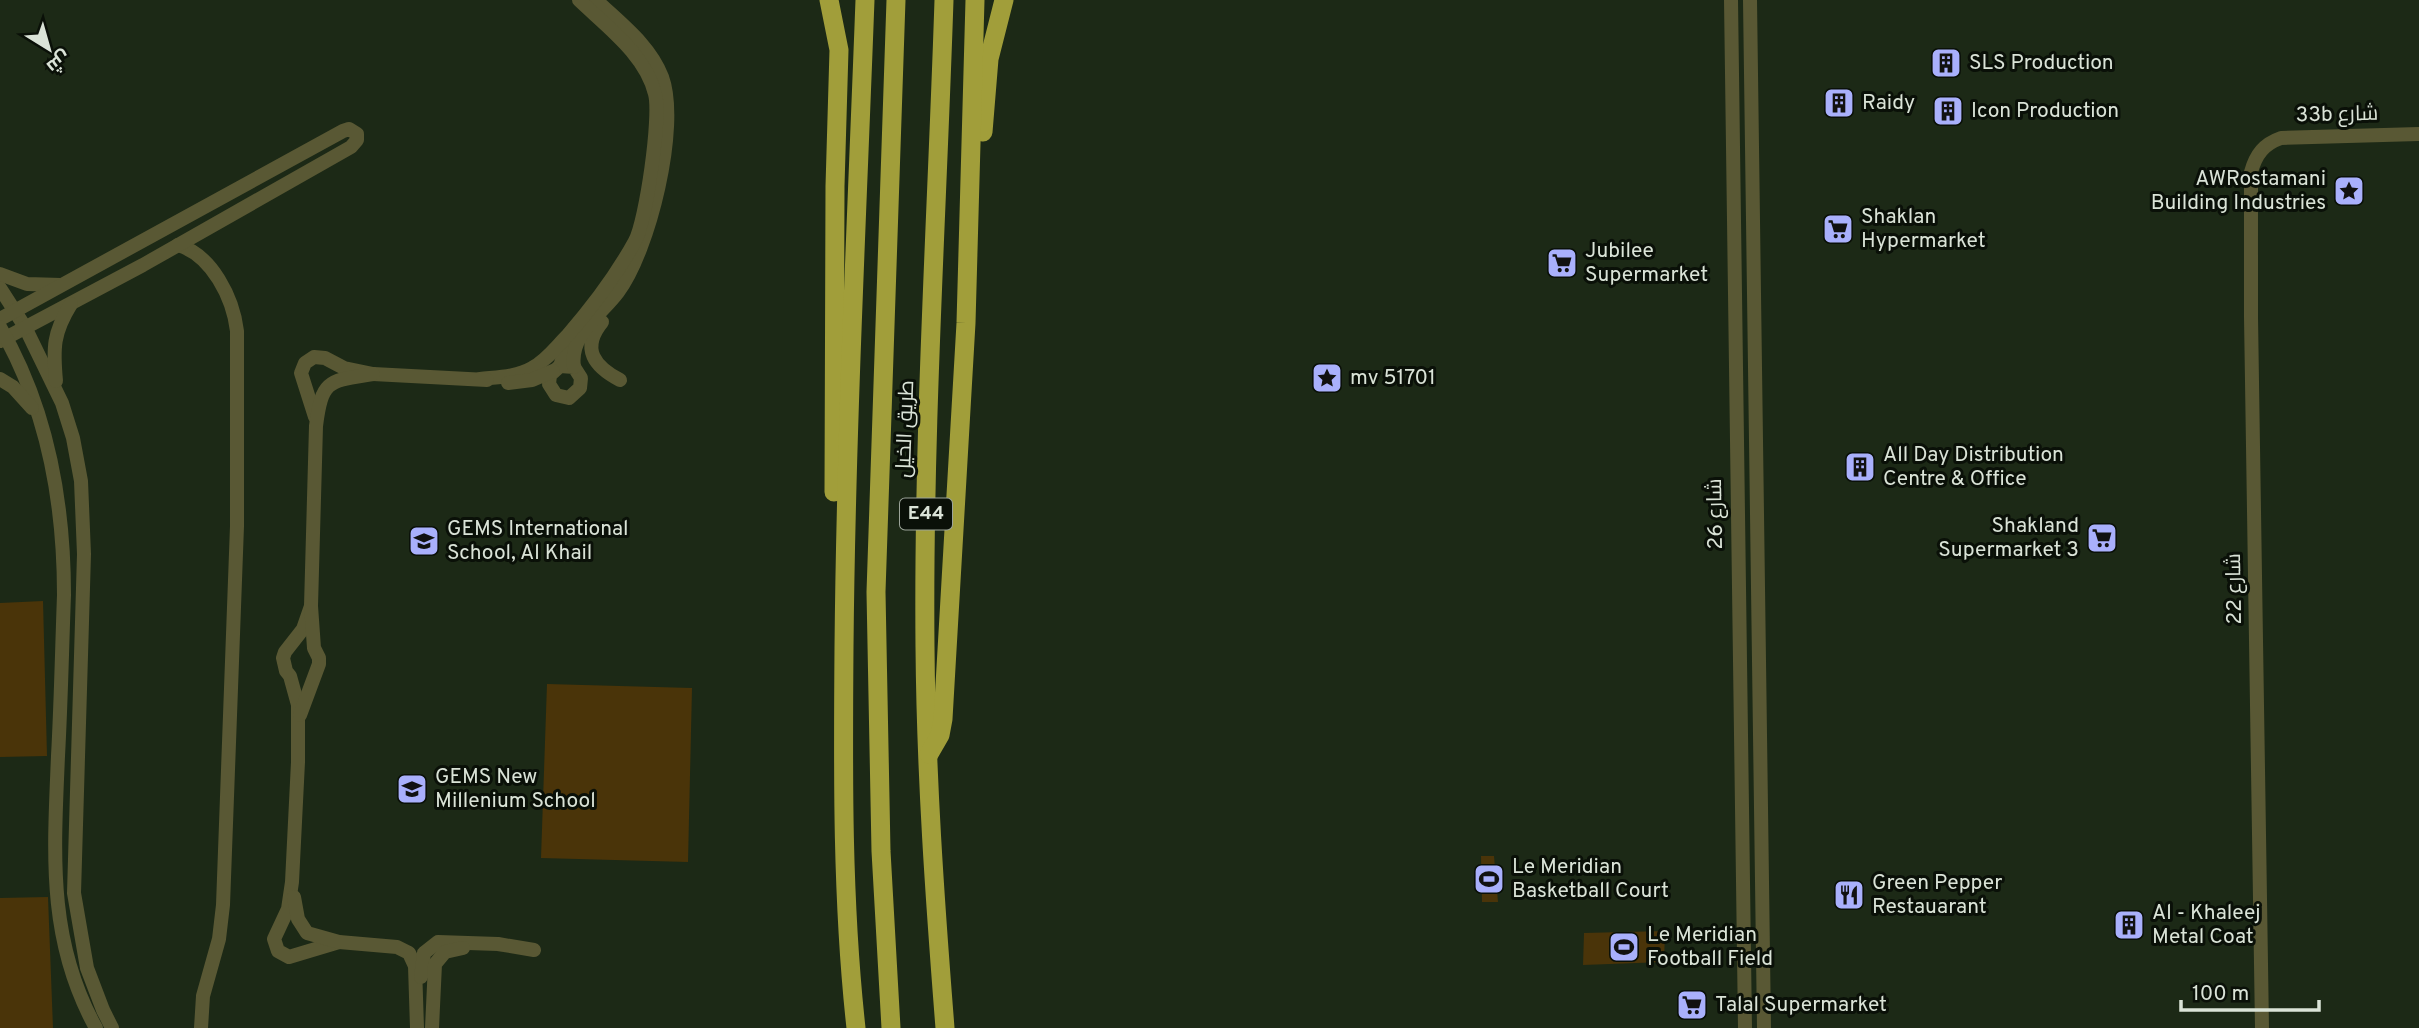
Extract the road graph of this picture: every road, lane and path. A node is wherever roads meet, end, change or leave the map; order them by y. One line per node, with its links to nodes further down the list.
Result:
1 (570, 0): 18 (street)
2 (579, 0): 18 (street)
3 (596, 0): 15 (street)
4 (830, 0): 37 (highway)
5 (865, 0): 37 (highway)
6 (896, 0): 56 (highway, طريق الخيل / E44)
7 (944, 0): 42 (highway, طريق الخيل / E44)
8 (975, 0): 14 (highway)
9 (1004, 0): 14 (highway)
10 (1731, 0): 38 (street, شارع 26)
11 (1750, 0): 39 (street, شارع 26)
12 (2419, 134): 13 (street, 33b شارع)
13 (2260, 151): 60 (street, شارع 22)
14 (967, 226): 42 (highway)
15 (649, 227): 29 (street); 33 (street)
16 (205, 229): 17 (street); 19 (street); 21 (street)
17 (178, 245): 19 (street); 23 (street)
18 (631, 246): 26 (street)
19 (205, 261): 52 (street)
20 (0, 274): 21 (street)
21 (62, 285): 24 (street)
22 (0, 288): 24 (street)
23 (71, 303): 27 (street); 34 (street)
24 (15, 311): 25 (street); 27 (street)
25 (0, 319)
26 (579, 322): 29 (street); 32 (street)
27 (25, 327): 28 (street); 34 (street)
28 (2, 335): 35 (street)
29 (562, 368): 32 (street)
30 (373, 374): 32 (street); 36 (street); 36 (street)
31 (0, 379): 35 (street)
32 (480, 379)
33 (620, 380)
34 (57, 390): 51 (street)
35 (38, 414): 48 (street)
36 (316, 426): 40 (street)
37 (845, 543): 55 (highway)
38 (1738, 569): 39 (street); 58 (street, شارع 26)
39 (1759, 574): 59 (street, شارع 26)
40 (311, 606): 41 (street); 41 (street)
41 (299, 717): 43 (street)
42 (928, 756): 57 (highway, طريق الخيل / E44)
43 (292, 882): 44 (street); 44 (street)
44 (339, 942): 47 (street)
45 (509, 947): 46 (street); 47 (street); 54 (street)
46 (534, 950)
47 (416, 990): 53 (street)
48 (83, 1004): 49 (street); 50 (street)
49 (86, 1028)
50 (96, 1028)
51 (112, 1028)
52 (201, 1028)
53 (417, 1028)
54 (432, 1028)
55 (856, 1028)
56 (891, 1028)
57 (945, 1028)
58 (1745, 1028)
59 (1764, 1028)
60 (2262, 1028)

